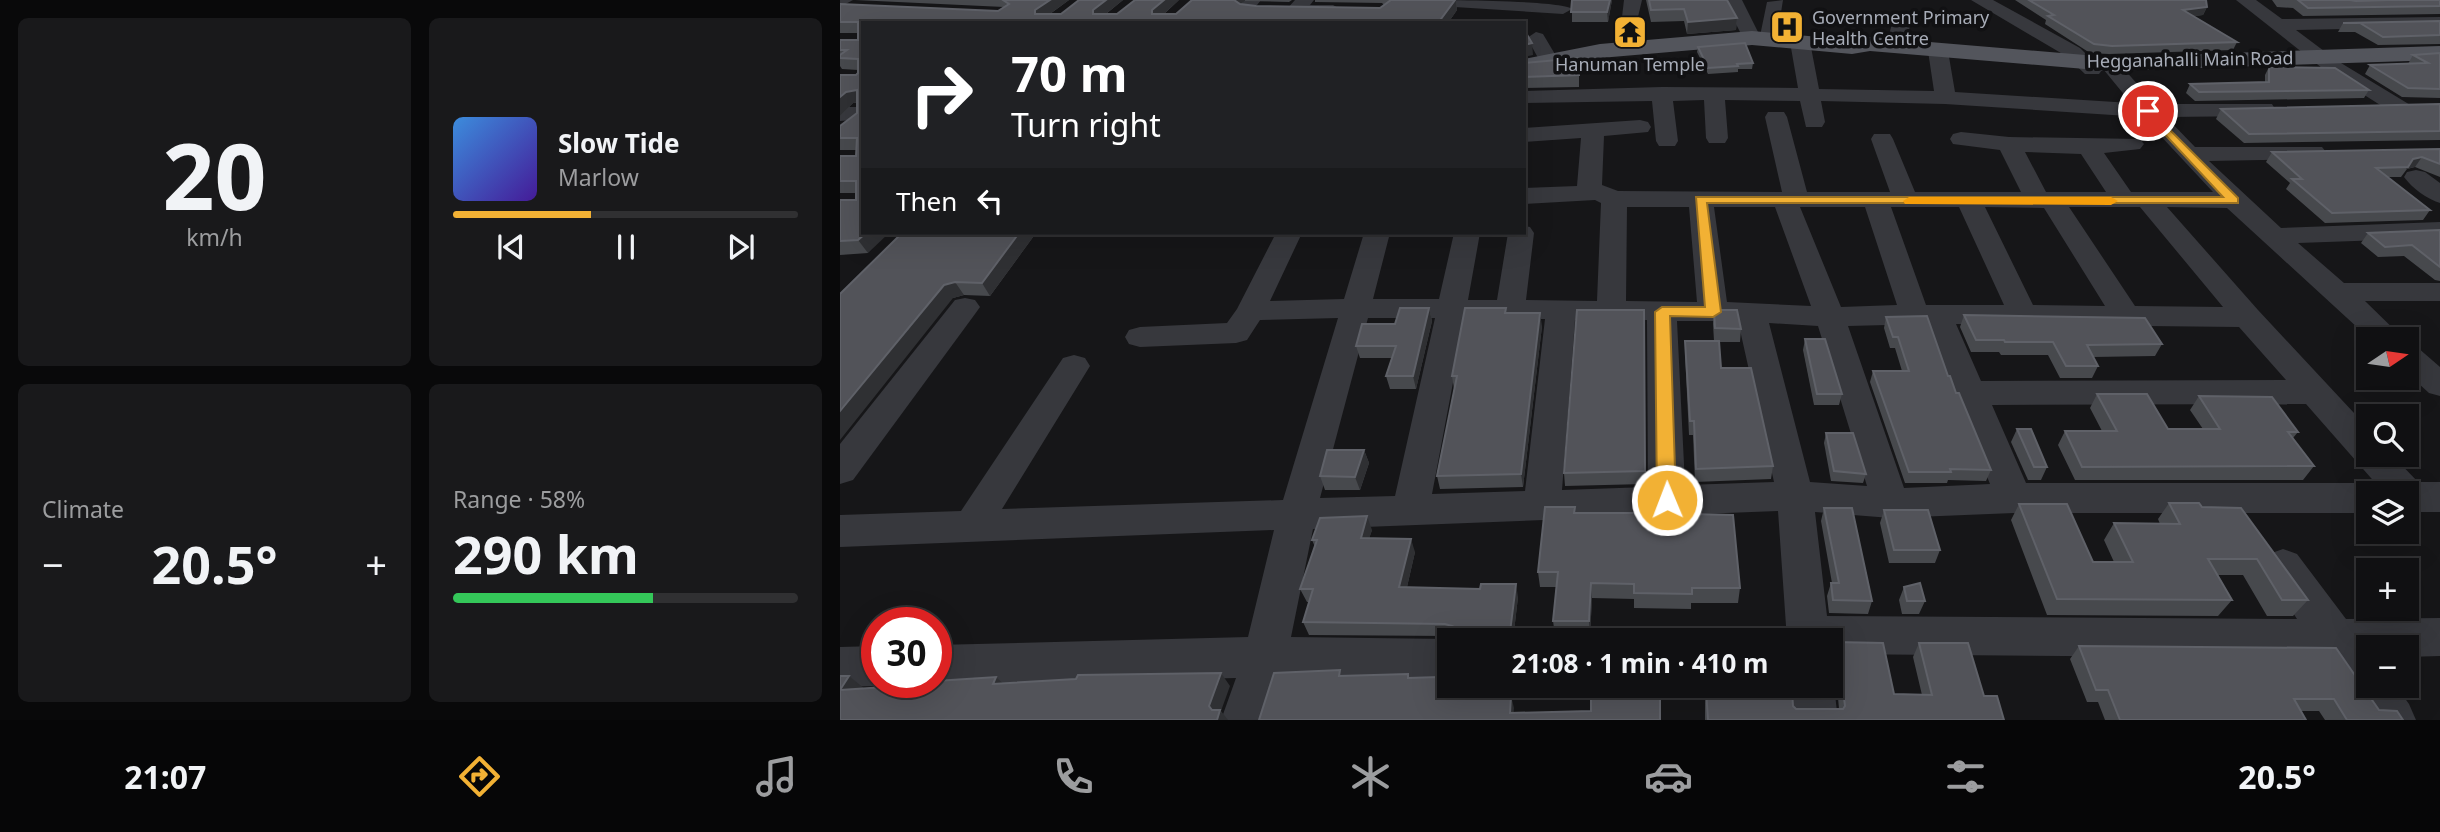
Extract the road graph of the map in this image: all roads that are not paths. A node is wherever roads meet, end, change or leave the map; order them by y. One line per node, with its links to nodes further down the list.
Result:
1 (1423, 0): 8 (street)
2 (1733, 0): 16 (street)
3 (1980, 0): 26 (street)
4 (2245, 0): 14 (street)
5 (2341, 0): 6 (street)
6 (2376, 0)
7 (1776, 2): 16 (street)
8 (1565, 4): 15 (street)
9 (1288, 7): 10 (street); 11 (street)
10 (1243, 11)
11 (1357, 11)
12 (1902, 20): 18 (street)
13 (2440, 22): 14 (street)
14 (2278, 25): 22 (street)
15 (1530, 32): 23 (street)
16 (1760, 39): 17 (main road); 23 (main road)
17 (1800, 43): 19 (main road); 29 (street)
18 (1896, 46): 19 (main road); 21 (main road)
19 (1853, 47): 21 (main road)
20 (2440, 53): 22 (main road, Hegganahalli Main Road)
21 (1939, 55): 26 (main road); 31 (street)
22 (2323, 60): 24 (main road); 26 (main road); 34 (street)
23 (1549, 61): 25 (main road)
24 (2440, 62)
25 (1526, 66)
26 (2100, 67): 36 (street)
27 (1662, 93): 28 (street); 30 (street); 49 (street)
28 (1714, 93): 29 (street); 46 (street)
29 (1809, 95): 31 (street); 41 (street)
30 (1526, 97)
31 (1945, 99): 36 (street)
32 (2440, 106): 34 (street)
33 (2356, 107): 34 (street)
34 (2397, 107): 52 (street)
35 (2287, 108): 36 (street)
36 (2148, 111): 55 (street)
37 (861, 113): 38 (street)
38 (840, 114)
39 (861, 114): 43 (street)
40 (1776, 117): 61 (street)
41 (1814, 122)
42 (1640, 127): 44 (street)
43 (840, 130)
44 (1593, 130): 45 (street); 57 (street)
45 (1526, 135)
46 (1717, 138)
47 (1882, 139): 64 (street)
48 (1961, 139): 50 (street)
49 (1667, 141)
50 (2009, 144): 53 (street); 67 (street)
51 (2132, 144): 53 (street)
52 (2435, 144)
53 (2088, 147): 66 (street)
54 (2343, 151): 55 (street)
55 (2189, 154): 62 (street)
56 (2416, 177): 58 (street)
57 (1602, 195): 59 (street); 60 (street); 82 (street)
58 (2440, 195)
59 (1526, 196)
60 (1700, 200): 61 (street); 84 (street)
61 (1791, 200): 63 (street); 89 (street)
62 (2234, 200): 66 (street); 73 (street)
63 (1876, 201): 64 (street); 86 (street)
64 (1906, 201): 65 (street)
65 (1969, 201): 67 (street); 87 (street)
66 (2136, 201): 67 (street); 90 (street)
67 (2046, 202): 88 (street)
68 (2440, 230): 73 (street)
69 (1288, 235): 81 (street)
70 (1376, 235): 77 (street)
71 (1467, 235): 78 (street)
72 (1521, 235): 79 (street)
73 (2271, 236): 74 (street)
74 (2337, 292): 75 (street); 91 (street)
75 (2440, 292)
76 (965, 307): 98 (street)
77 (1354, 308): 78 (street); 81 (street); 108 (street)
78 (1452, 309): 79 (street); 107 (street)
79 (1510, 310): 80 (street)
80 (1561, 310): 82 (street); 106 (street)
81 (1251, 311): 92 (street)
82 (1611, 311): 83 (street)
83 (1662, 312): 84 (street); 104 (street)
84 (1713, 312): 85 (street)
85 (1751, 312): 89 (street); 100 (street)
86 (1926, 314): 87 (street); 89 (street); 95 (street)
87 (2023, 315): 88 (street)
88 (2126, 316): 90 (street)
89 (1830, 317): 105 (street)
90 (2248, 317): 94 (street)
91 (2376, 327)
92 (1140, 337)
93 (1074, 366): 109 (street)
94 (2315, 392): 95 (street); 96 (street)
95 (1970, 393): 101 (street)
96 (2356, 437)
97 (2384, 467): 99 (street)
98 (840, 470)
99 (2398, 481)
100 (1795, 496): 104 (street); 105 (street); 111 (street)
101 (2014, 498): 103 (street); 105 (street)
102 (2356, 498): 103 (street)
103 (2235, 499): 114 (street)
104 (1667, 500): 106 (street)
105 (1891, 503)
106 (1542, 505): 107 (street)
107 (1411, 509): 108 (street)
108 (1297, 514): 109 (street); 115 (street)
109 (972, 527): 110 (street)
110 (840, 531)
111 (1807, 628)
112 (2440, 637): 114 (street)
113 (1843, 638): 114 (street)
114 (2336, 639): 120 (street)
115 (1265, 657): 116 (street); 117 (street); 123 (street)
116 (1437, 659)
117 (952, 665)
118 (861, 666): 119 (street)
119 (840, 667)
120 (2356, 668)
121 (1813, 698): 124 (street)
122 (2377, 698): 125 (street)
123 (1244, 720)
124 (1815, 720)
125 (2393, 720)

